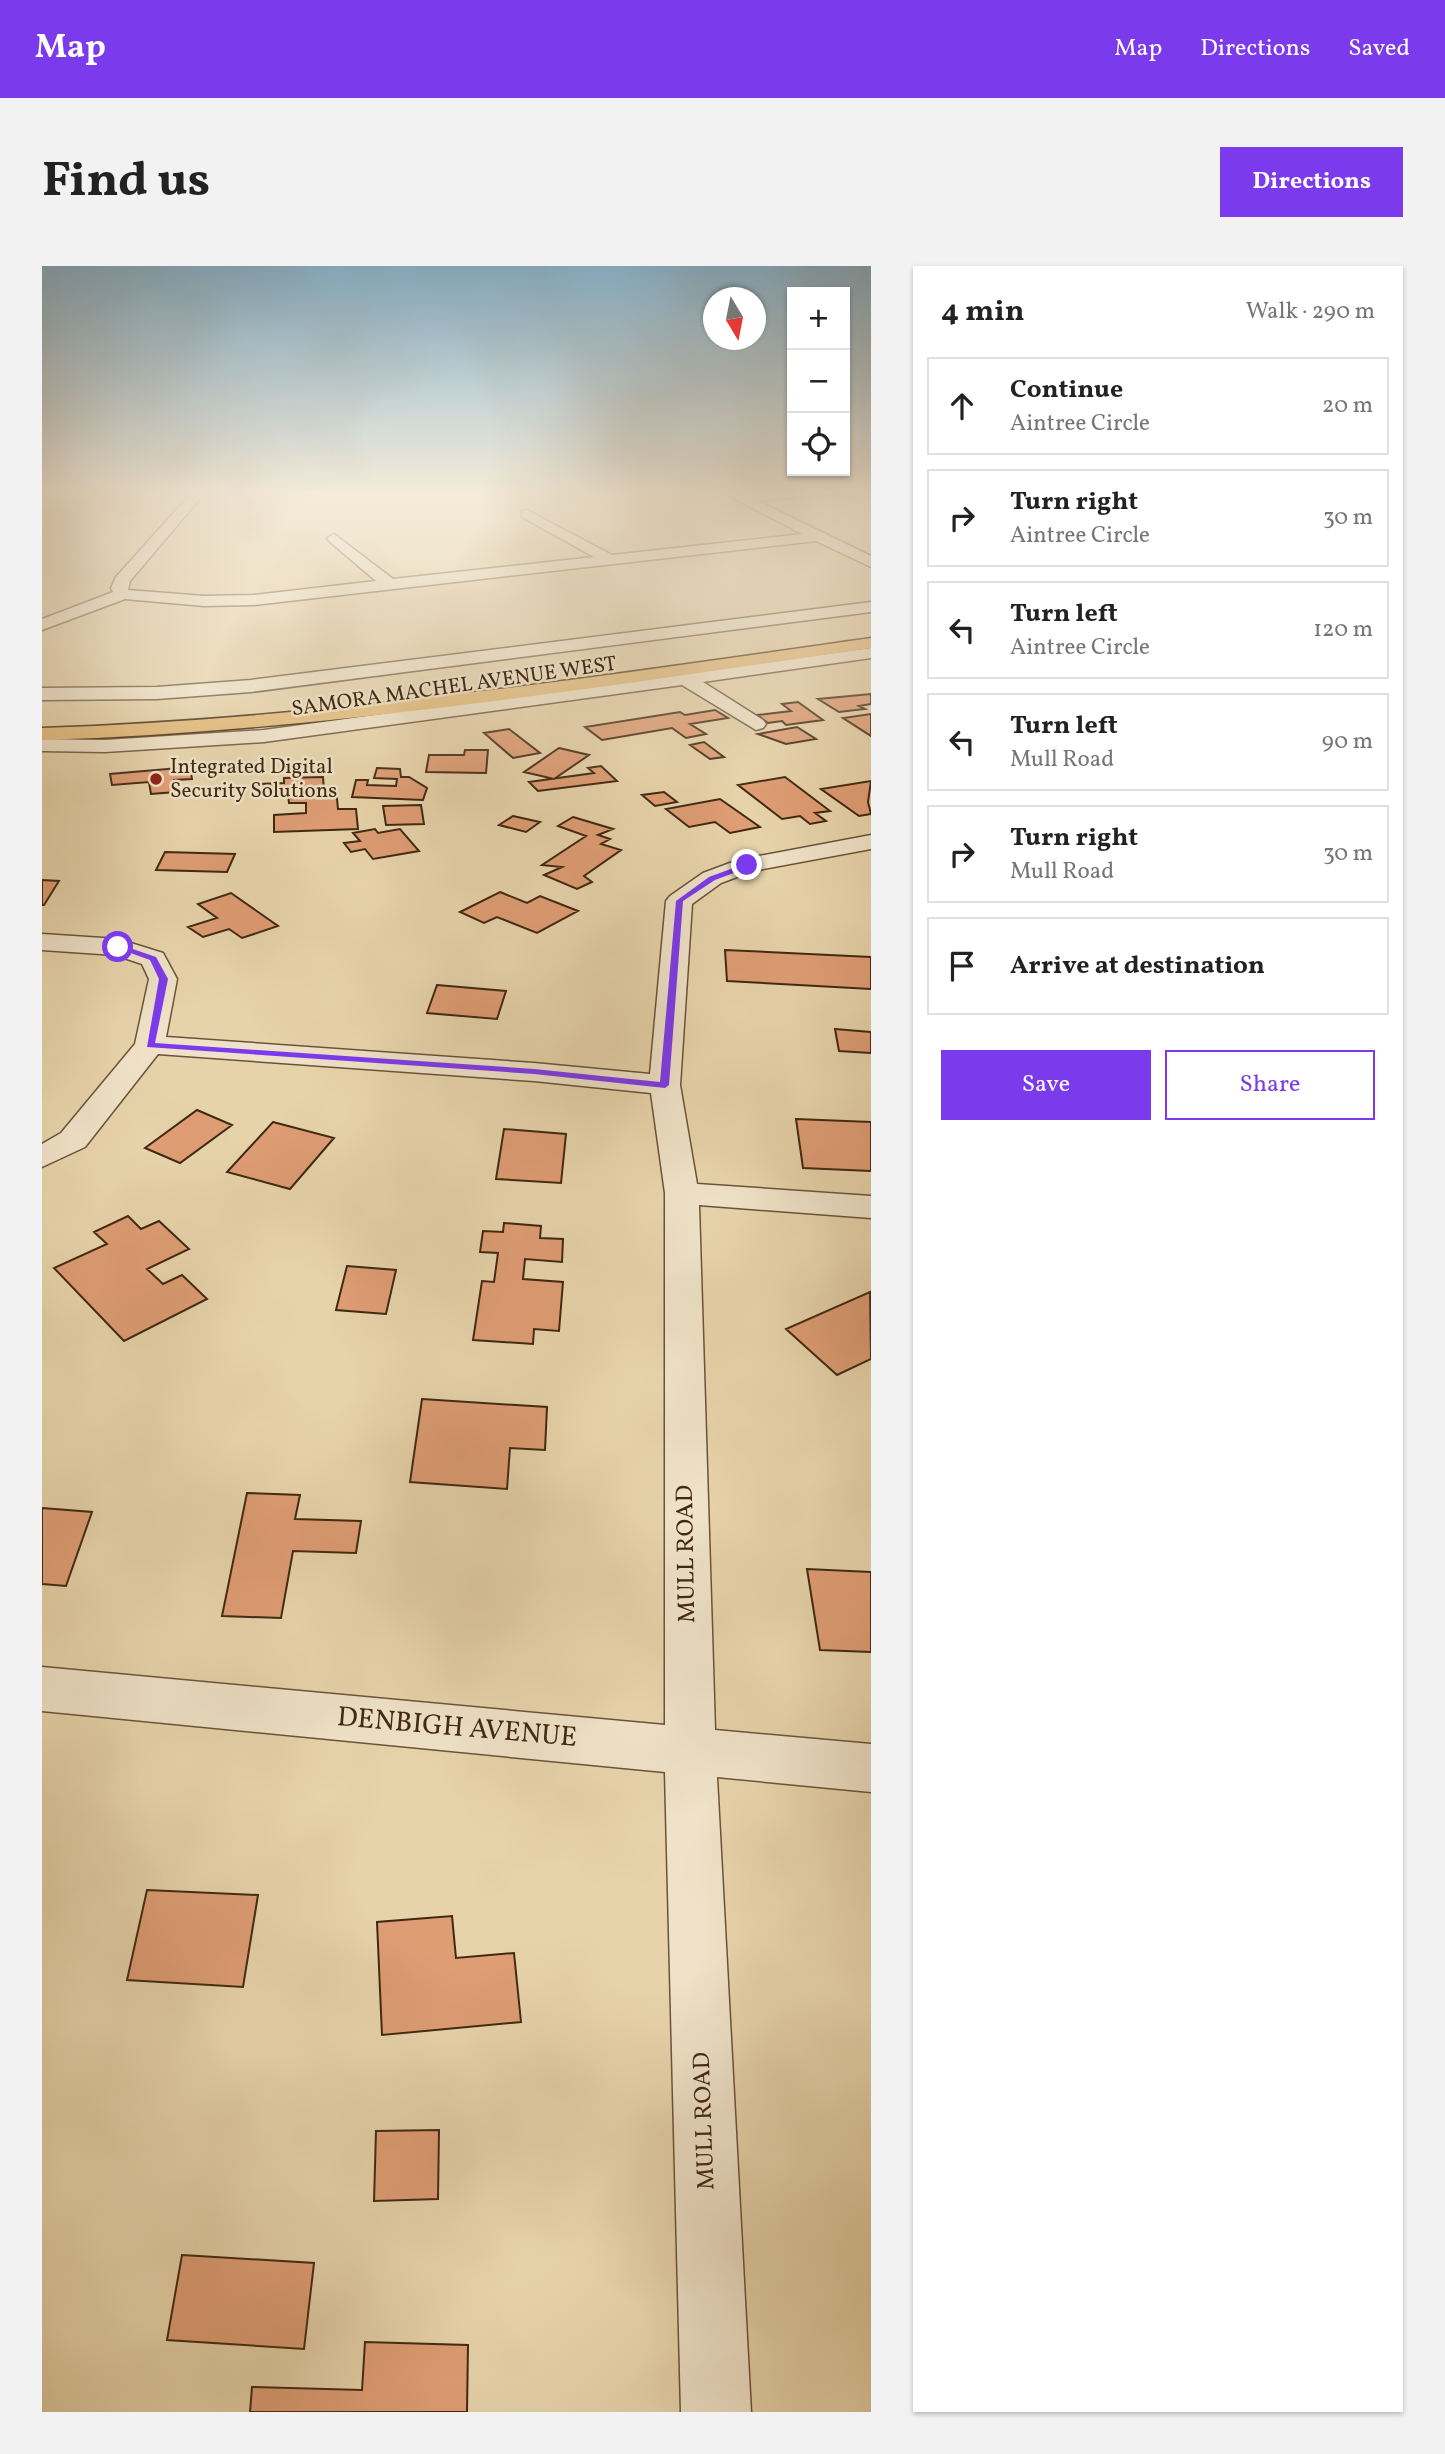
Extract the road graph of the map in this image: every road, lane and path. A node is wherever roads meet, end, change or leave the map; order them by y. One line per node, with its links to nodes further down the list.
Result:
1 (120, 589): 3 (street)
2 (345, 589): 3 (street)
3 (123, 594): 5 (street)
4 (871, 607): 10 (street, SAMORA MACHEL AVENUE WEST)
5 (42, 625)
6 (871, 629): 11 (highway, SAMORA MACHEL AVENUE WEST)
7 (871, 643): 13 (highway, SAMORA MACHEL AVENUE WEST)
8 (871, 653): 9 (street, SAMORA MACHEL AVENUE WEST)
9 (686, 679): 12 (street); 14 (street, SAMORA MACHEL AVENUE WEST)
10 (42, 694)
11 (42, 715)
12 (756, 724)
13 (42, 734)
14 (42, 745)
15 (871, 842): 18 (street, MULL ROAD)
16 (42, 943): 17 (street)
17 (150, 1045): 18 (street); 19 (street)
18 (665, 1085): 20 (street, MULL ROAD)
19 (42, 1157)
20 (682, 1193): 21 (street); 23 (street, MULL ROAD)
21 (871, 1207)
22 (42, 1689): 23 (street, DENBIGH AVENUE)
23 (690, 1750): 24 (street, DENBIGH AVENUE); 25 (street, MULL ROAD)
24 (871, 1768)
25 (716, 2412)

